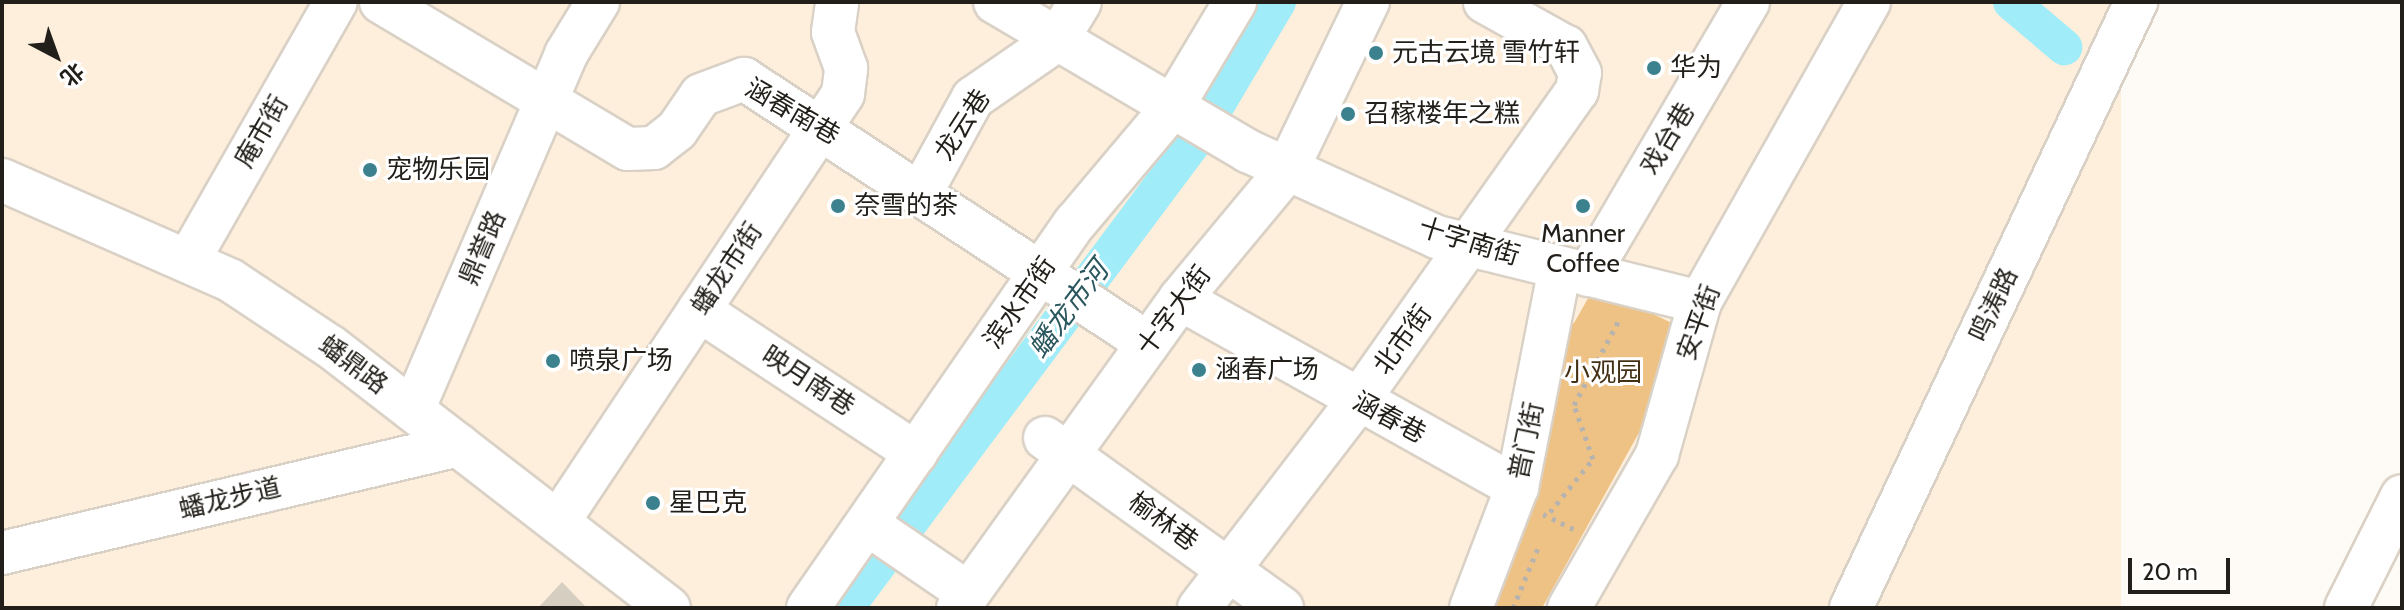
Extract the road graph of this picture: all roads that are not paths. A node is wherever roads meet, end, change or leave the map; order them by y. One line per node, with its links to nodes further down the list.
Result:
1 (336, 2): 21 (street, 庵市街)
2 (381, 2): 14 (street, 涵春南巷)
3 (598, 2): 14 (street, 鼎誉路)
4 (837, 2): 16 (street, 蟠龙市街)
5 (995, 2): 13 (street)
6 (1080, 2): 13 (street, 龙云巷)
7 (1235, 2): 15 (street, 滨水市街)
8 (1368, 2): 17 (street, 十字大街)
9 (1485, 2): 20 (street, 北市街)
10 (1748, 2): 23 (street, 戏台巷)
11 (1869, 2): 25 (street, 安平街)
12 (2136, 2): 46 (street, 鸣涛路)
13 (1057, 40): 15 (street); 19 (street, 龙云巷)
14 (547, 100): 16 (street, 涵春南巷); 29 (street, 鼎誉路)
15 (1171, 109): 17 (street, 十字南街); 22 (street, 滨水市街)
16 (821, 127): 19 (street, 涵春南巷); 26 (street, 蟠龙市街)
17 (1287, 170): 20 (street, 十字南街); 24 (street, 十字大街)
18 (2, 180): 21 (street, 蟠鼎路)
19 (922, 191): 22 (street, 涵春南巷)
20 (1471, 246): 23 (street, 十字南街); 28 (street, 北市街)
21 (188, 261): 29 (street, 蟠鼎路)
22 (1044, 270): 27 (street, 涵春南巷); 32 (street, 滨水市街)
23 (1574, 271): 25 (street, 十字南街); 34 (street, 普门街)
24 (1180, 299): 27 (street, 十字大街); 28 (street, 涵春巷)
25 (1700, 302): 45 (street, 安平街)
26 (699, 310): 32 (street, 映月南巷); 35 (street, 蟠龙市街)
27 (1148, 343): 31 (street, 十字大街)
28 (1358, 401): 34 (street, 涵春巷); 38 (street, 北市街)
29 (413, 410): 30 (street, 蟠鼎路)
30 (458, 445): 35 (street, 蟠鼎路); 37 (street, 蟠龙步道)
31 (1057, 445): 38 (street, 榆林巷); 39 (street, 十字大街)
32 (916, 453): 36 (street, 滨水市街)
33 (2402, 496): 47 (street)
34 (1530, 507): 44 (street, 普门街)
35 (558, 522): 40 (street, 蟠鼎路)
36 (868, 525): 39 (street); 41 (street, 滨水市街)
37 (2, 553)
38 (1228, 570): 42 (street, 北市街); 43 (street, 榆林巷)
39 (963, 604)
40 (669, 608)
41 (808, 608)
42 (1199, 608)
43 (1282, 608)
44 (1471, 608)
45 (1569, 608)
46 (1851, 608)
47 (2346, 608)

